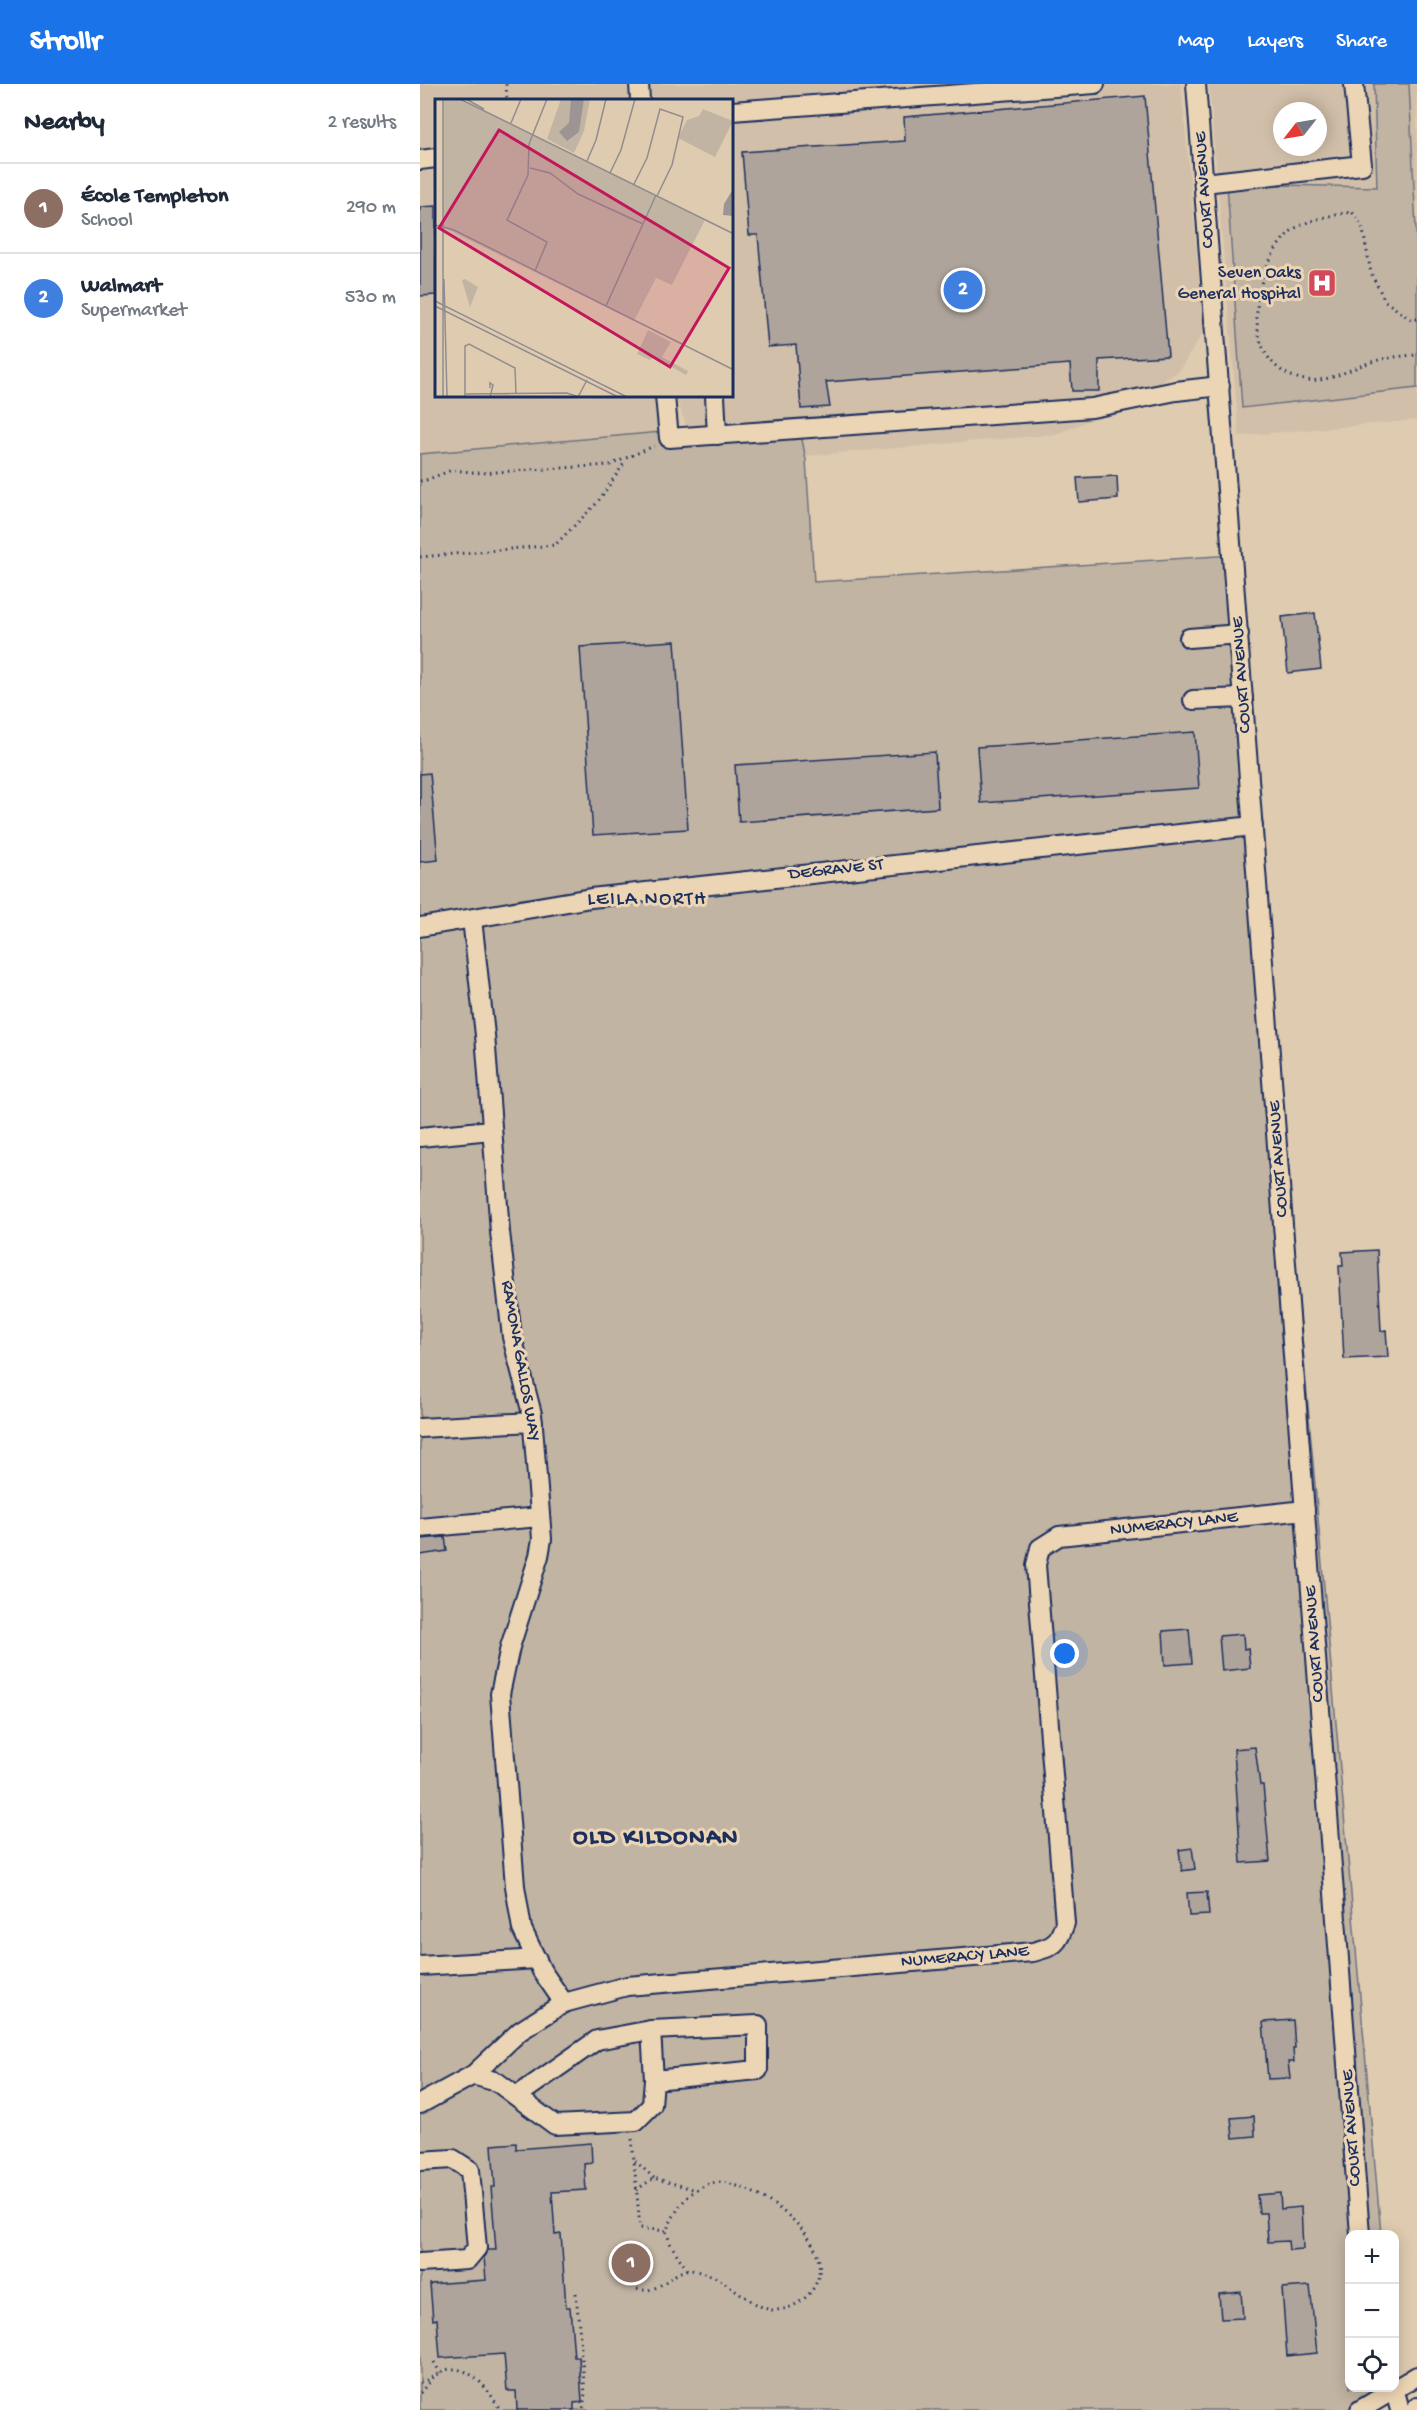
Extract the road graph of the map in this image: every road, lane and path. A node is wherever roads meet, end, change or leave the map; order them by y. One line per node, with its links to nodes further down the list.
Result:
1 (506, 84): 6 (path)
2 (639, 84): 7 (street)
3 (1095, 84): 8 (street)
4 (1196, 84): 11 (street, COURT AVENUE)
5 (1354, 84): 11 (street)
6 (507, 99)
7 (640, 99)
8 (734, 111)
9 (435, 158): 10 (street)
10 (420, 160)
11 (1204, 183): 14 (street, COURT AVENUE)
12 (1417, 318): 13 (path)
13 (1417, 355)
14 (1220, 386): 17 (street); 22 (street, COURT AVENUE)
15 (665, 398): 18 (street)
16 (715, 398): 17 (street)
17 (717, 435): 18 (street)
18 (669, 438): 19 (path)
19 (626, 460): 20 (path); 21 (path)
20 (420, 482)
21 (420, 557)
22 (1239, 634): 23 (street); 24 (street, COURT AVENUE)
23 (1189, 638)
24 (1243, 698): 25 (street); 26 (street, COURT AVENUE)
25 (1193, 700)
26 (1253, 826): 27 (street, DEGRAVE ST); 33 (street, COURT AVENUE)
27 (472, 919): 28 (street, DEGRAVE ST); 29 (street, RAMONA GALLOS WAY)
28 (420, 927)
29 (491, 1130): 30 (street); 31 (street, RAMONA GALLOS WAY)
30 (420, 1137)
31 (533, 1422): 32 (street); 34 (street, RAMONA GALLOS WAY)
32 (420, 1428)
33 (1305, 1510): 38 (street, NUMERACY LANE); 50 (street, COURT AVENUE)
34 (540, 1517): 35 (street); 36 (street, RAMONA GALLOS WAY)
35 (420, 1528)
36 (537, 1959): 37 (street); 38 (street, RAMONA GALLOS WAY)
37 (420, 1966)
38 (564, 2002): 40 (street, NUMERACY LANE)
39 (651, 2030): 41 (street); 41 (street); 42 (street)
40 (473, 2074): 42 (street); 43 (street, NUMERACY LANE)
41 (654, 2080): 42 (street)
42 (517, 2097)
43 (420, 2104)
44 (631, 2131): 45 (path)
45 (634, 2160): 47 (path); 48 (path)
46 (420, 2161): 52 (street)
47 (654, 2178): 48 (path); 49 (path)
48 (636, 2190): 51 (path)
49 (696, 2190): 51 (path); 53 (path)
50 (1360, 2230)
51 (666, 2231): 53 (path)
52 (420, 2263)
53 (687, 2270): 54 (path)
54 (637, 2289)
55 (576, 2293): 66 (path)
56 (434, 2361): 57 (path)
57 (440, 2373): 59 (path); 65 (path)
58 (1417, 2376): 61 (street)
59 (430, 2381): 60 (path); 64 (path)
60 (420, 2382)
61 (1399, 2385)
62 (1388, 2392): 67 (street)
63 (1395, 2392): 68 (street)
64 (420, 2393)
65 (500, 2410)
66 (583, 2410)
67 (1360, 2410)
68 (1400, 2410)

